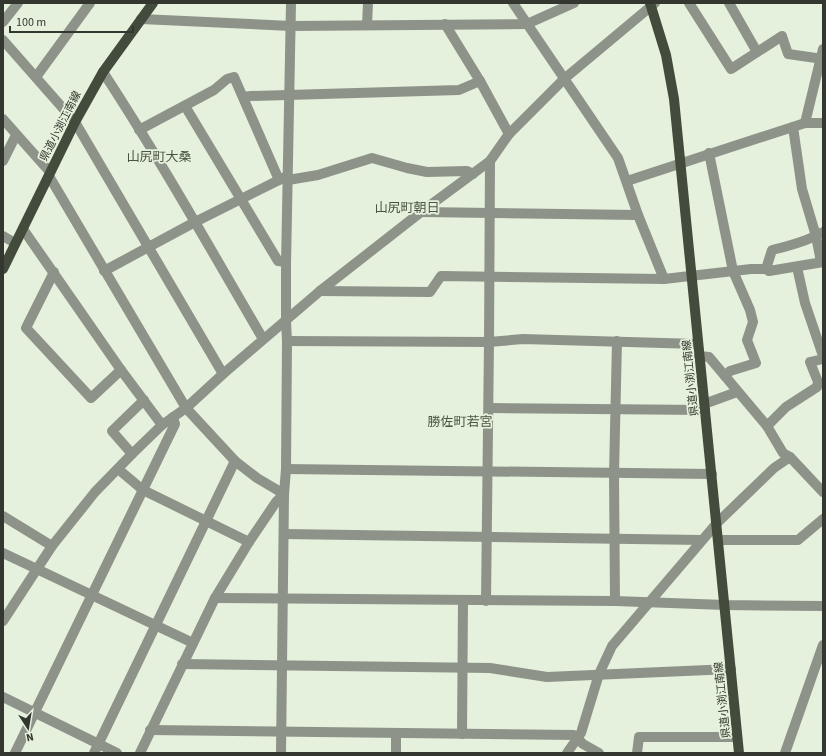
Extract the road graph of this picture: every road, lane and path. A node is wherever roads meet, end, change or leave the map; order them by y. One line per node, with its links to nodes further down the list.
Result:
1 (18, 3): 12 (street)
2 (90, 3): 22 (street)
3 (153, 3): 11 (main road, 県道小渕江南線)
4 (291, 3): 15 (street)
5 (368, 3): 16 (street)
6 (513, 3): 14 (street)
7 (574, 3): 14 (street)
8 (689, 3): 19 (street)
9 (729, 3): 19 (street)
10 (652, 4): 23 (street); 39 (main road, 県道小渕江南線)
11 (141, 19): 15 (street); 21 (main road, 県道小渕江南線)
12 (3, 22)
13 (445, 24): 14 (street); 16 (street); 24 (street)
14 (527, 24): 23 (street)
15 (291, 26): 16 (street); 25 (street)
16 (367, 26)
17 (3, 40): 22 (street)
18 (823, 48): 20 (street)
19 (757, 52): 20 (street)
20 (822, 59): 30 (street)
21 (103, 72): 29 (main road, 県道小渕江南線); 33 (street)
22 (36, 77): 29 (street)
23 (564, 80): 34 (street); 43 (street)
24 (480, 81): 25 (street); 34 (street)
25 (290, 95): 26 (street); 42 (street)
26 (244, 97): 27 (street); 42 (street)
27 (185, 106): 33 (street); 44 (street)
28 (3, 120): 35 (street)
29 (75, 122): 40 (main road, 県道小渕江南線); 53 (street)
30 (804, 123): 31 (street); 32 (street)
31 (823, 123)
32 (793, 127): 36 (street); 50 (street)
33 (139, 130): 48 (street)
34 (509, 134): 38 (street)
35 (16, 135): 37 (street); 40 (street)
36 (709, 153): 39 (street); 60 (street)
37 (3, 161)
38 (490, 161): 41 (street); 46 (street)
39 (680, 162): 43 (street); 62 (main road, 県道小渕江南線)
40 (50, 174): 49 (main road, 県道小渕江南線); 59 (street)
41 (473, 174): 42 (street); 45 (street)
42 (285, 179): 44 (street); 54 (street)
43 (627, 181): 47 (street)
44 (242, 199): 48 (street); 54 (street)
45 (421, 212): 46 (street); 65 (street)
46 (490, 213): 47 (street); 63 (street)
47 (638, 215): 64 (street)
48 (195, 222): 53 (street); 67 (street)
49 (22, 229): 52 (main road, 県道小渕江南線); 61 (street)
50 (820, 234): 55 (street); 58 (street)
51 (3, 236): 52 (street)
52 (16, 243): 57 (main road, 県道小渕江南線)
53 (148, 248): 59 (street); 76 (street)
54 (286, 262): 66 (street)
55 (822, 262): 56 (street)
56 (797, 267): 58 (street); 73 (street)
57 (3, 269)
58 (766, 270): 60 (street)
59 (104, 271): 81 (street)
60 (733, 271): 62 (street); 77 (street)
61 (54, 272): 75 (street); 75 (street)
62 (691, 276): 64 (street); 71 (main road, 県道小渕江南線)
63 (489, 278): 64 (street); 65 (street); 70 (street)
64 (664, 279)
65 (320, 291): 66 (street)
66 (286, 321): 67 (street); 68 (street)
67 (263, 339): 76 (street)
68 (287, 341): 70 (street); 91 (street)
69 (617, 341): 70 (street); 71 (street); 83 (street)
70 (489, 342): 82 (street)
71 (698, 344): 72 (main road, 県道小渕江南線)
72 (699, 356): 77 (street); 80 (main road, 県道小渕江南線)
73 (823, 356)
74 (823, 359): 86 (street)
75 (121, 370): 79 (street)
76 (223, 374): 81 (street)
77 (725, 376): 78 (street)
78 (737, 392): 80 (street); 86 (street)
79 (144, 400): 85 (street); 87 (street)
80 (704, 407): 83 (street); 94 (main road, 県道小渕江南線)
81 (186, 408): 84 (street); 89 (street)
82 (488, 408): 83 (street); 92 (street)
83 (615, 409): 93 (street)
84 (173, 417): 85 (street); 95 (street)
85 (162, 425): 87 (street)
86 (767, 426): 88 (street)
87 (132, 454): 90 (street)
88 (790, 457): 96 (street); 101 (street)
89 (235, 461): 97 (street); 100 (street)
90 (118, 469): 95 (street); 108 (street)
91 (286, 469): 92 (street); 97 (street)
92 (487, 472): 93 (street); 103 (street)
93 (614, 474): 94 (street); 104 (street)
94 (712, 474): 101 (main road, 県道小渕江南線)
95 (143, 490): 100 (street); 111 (street)
96 (823, 492)
97 (284, 494): 102 (street); 107 (street)
98 (3, 516): 108 (street)
99 (823, 519): 106 (street)
100 (206, 520): 107 (street); 121 (street)
101 (717, 523): 105 (street); 106 (main road, 県道小渕江南線)
102 (284, 534): 103 (street); 113 (street)
103 (486, 536): 104 (street); 115 (street)
104 (614, 538): 105 (street); 116 (street)
105 (702, 540): 117 (street)
106 (718, 540): 118 (main road, 県道小渕江南線)
107 (249, 542): 112 (street)
108 (52, 546): 110 (street)
109 (3, 553): 110 (street)
110 (36, 569): 111 (street); 120 (street)
111 (92, 594): 121 (street); 130 (street)
112 (215, 598): 113 (street); 122 (street)
113 (283, 598): 114 (street); 125 (street)
114 (463, 601): 115 (street); 126 (street)
115 (486, 601): 116 (street)
116 (615, 601): 117 (street)
117 (649, 603): 118 (street); 128 (street)
118 (725, 605): 119 (street); 127 (main road, 県道小渕江南線)
119 (823, 606)
120 (3, 622)
121 (156, 625): 122 (street); 137 (street)
122 (193, 644): 124 (street)
123 (823, 645): 147 (street)
124 (182, 664): 125 (street); 131 (street)
125 (282, 666): 126 (street); 132 (street)
126 (462, 668): 128 (street); 134 (street)
127 (731, 669): 128 (street); 135 (main road, 県道小渕江南線)
128 (598, 675): 136 (street)
129 (3, 697): 130 (street)
130 (34, 713): 137 (street); 138 (street)
131 (150, 730): 132 (street); 140 (street)
132 (281, 731): 133 (street); 141 (street)
133 (396, 733): 134 (street); 142 (street)
134 (462, 734): 136 (street)
135 (737, 736): 145 (street); 146 (main road, 県道小渕江南線)
136 (578, 739): 143 (street); 144 (street)
137 (96, 748): 139 (street)
138 (15, 753)
139 (117, 753)
140 (140, 753)
141 (281, 753)
142 (396, 753)
143 (567, 753)
144 (599, 753)
145 (637, 753)
146 (739, 753)
147 (785, 753)

